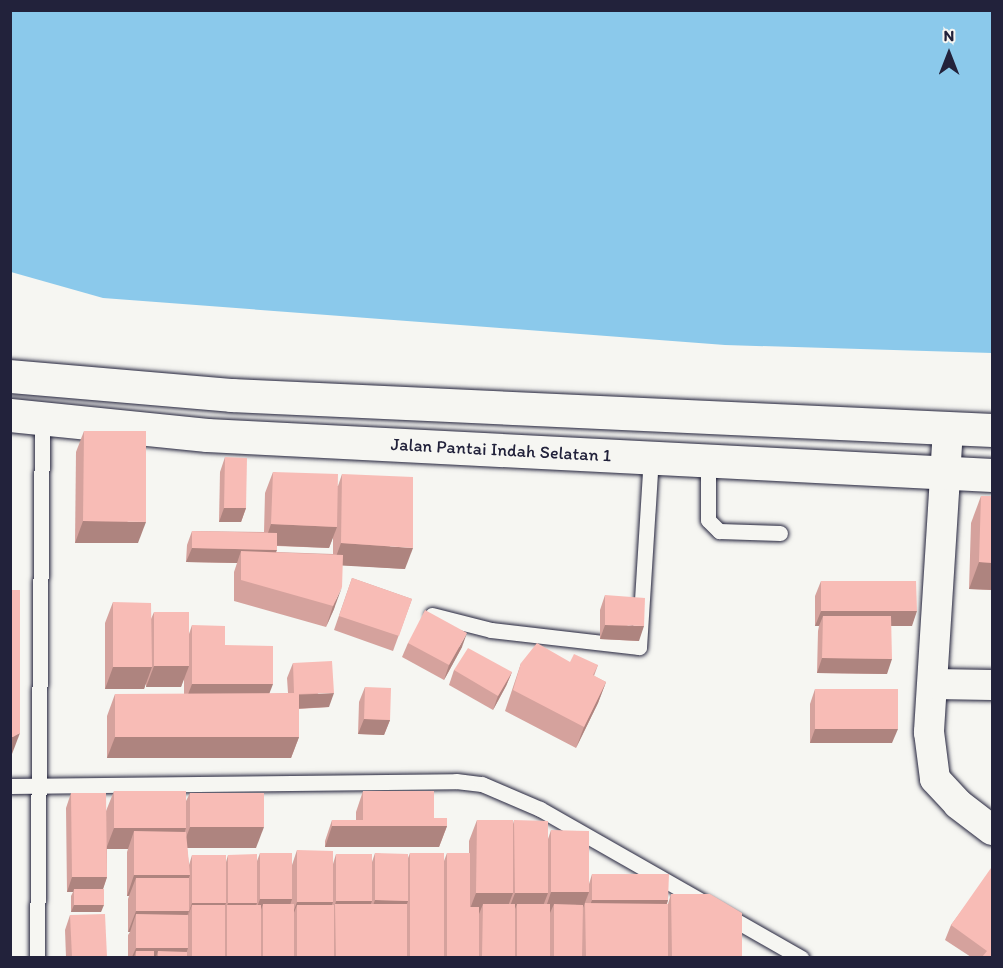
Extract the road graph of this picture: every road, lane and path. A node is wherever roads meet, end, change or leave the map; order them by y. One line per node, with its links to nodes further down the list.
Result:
1 (10, 376): 2 (street)
2 (47, 380): 3 (street); 4 (street)
3 (26, 416): 6 (street, Jalan Pantai Indah Selatan 1); 14 (lane)
4 (948, 429): 5 (street); 8 (street)
5 (993, 430)
6 (651, 458): 7 (street, Jalan Pantai Indah Selatan 1); 11 (lane)
7 (708, 460): 8 (street, Jalan Pantai Indah Selatan 1); 10 (lane)
8 (944, 473): 9 (street, Jalan Pantai Indah Selatan 1); 12 (street)
9 (993, 475)
10 (780, 533)
11 (432, 615)
12 (934, 684): 13 (street); 16 (street)
13 (993, 685)
14 (40, 784): 15 (lane); 17 (lane); 18 (lane)
15 (10, 786)
16 (993, 830)
17 (37, 957)
18 (801, 957)

